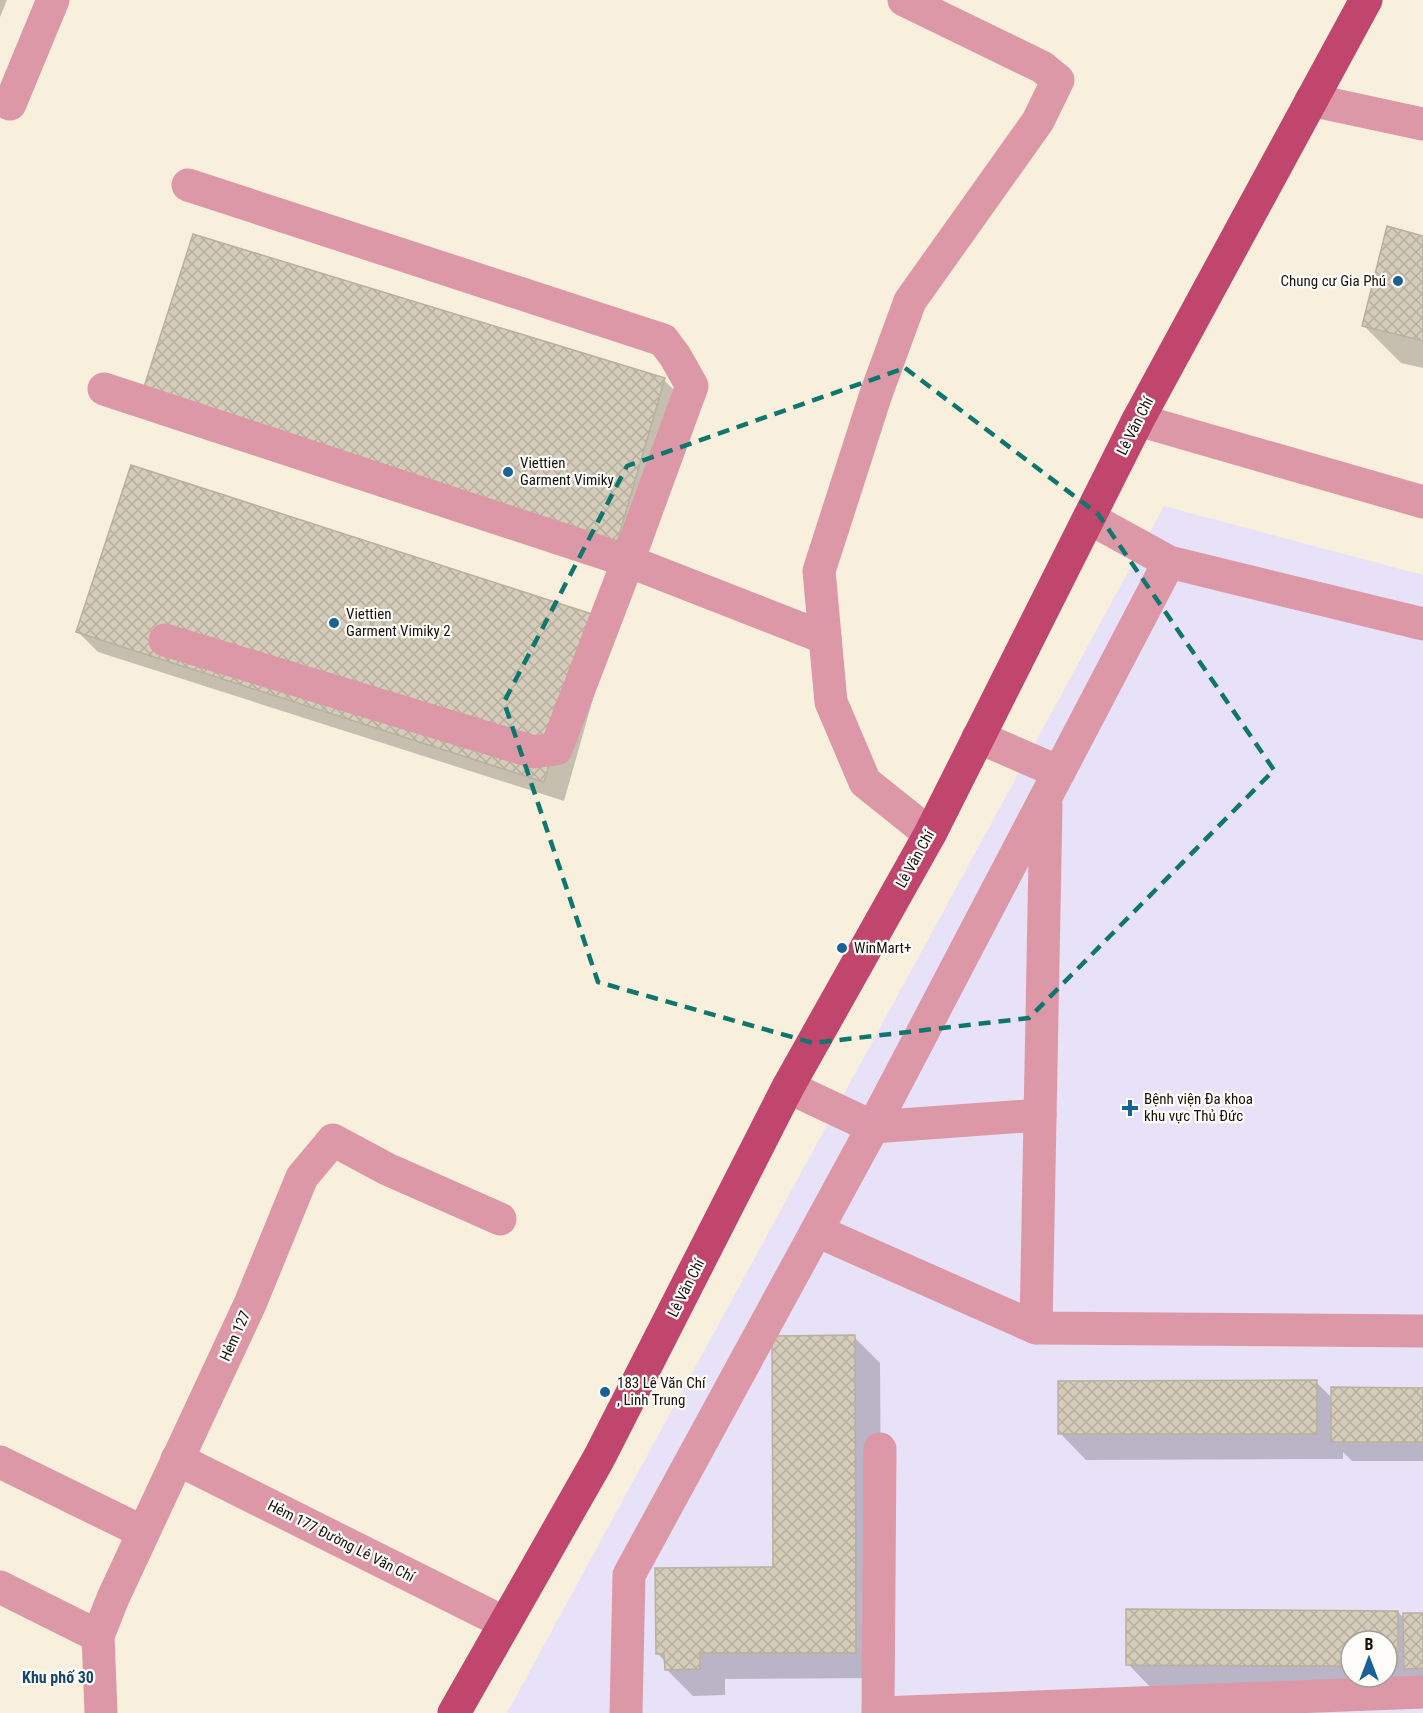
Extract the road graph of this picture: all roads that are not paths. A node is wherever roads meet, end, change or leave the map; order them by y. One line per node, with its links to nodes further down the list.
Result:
1 (53, 0): 5 (street)
2 (904, 0): 15 (street)
3 (1366, 0): 4 (main road, Lê Văn Chí)
4 (1311, 100): 6 (street); 9 (main road, Lê Văn Chí)
5 (10, 104)
6 (1423, 124)
7 (188, 185): 12 (street)
8 (104, 389): 12 (street)
9 (1138, 420): 10 (street); 11 (main road, Lê Văn Chí)
10 (1423, 502)
11 (1089, 518): 13 (street); 17 (main road, Lê Văn Chí)
12 (628, 561): 15 (street); 16 (street)
13 (1169, 562): 14 (street); 18 (street)
14 (1423, 624)
15 (825, 638): 19 (street)
16 (165, 640)
17 (978, 737): 18 (street); 19 (main road, Lê Văn Chí)
18 (1052, 785): 21 (street); 22 (street)
19 (930, 834): 20 (main road, Lê Văn Chí)
20 (788, 1087): 22 (street); 32 (main road, Lê Văn Chí)
21 (1040, 1115): 22 (street); 25 (street)
22 (873, 1127): 24 (street)
23 (500, 1219): 28 (street, Hẻm 127)
24 (817, 1231): 25 (street); 37 (street)
25 (1036, 1329): 26 (street)
26 (1423, 1331)
27 (880, 1449): 38 (street)
28 (177, 1459): 30 (street, Hẻm 127); 32 (street, Hẻm 177 Đường Lê Văn Chí)
29 (0, 1462): 30 (street)
30 (143, 1532): 33 (street, Hẻm 127)
31 (0, 1587): 33 (street)
32 (505, 1623): 36 (main road, Lê Văn Chí)
33 (98, 1636): 35 (street, Hẻm 127)
34 (1423, 1692): 38 (street)
35 (101, 1713)
36 (454, 1713)
37 (626, 1713)
38 (879, 1713)

